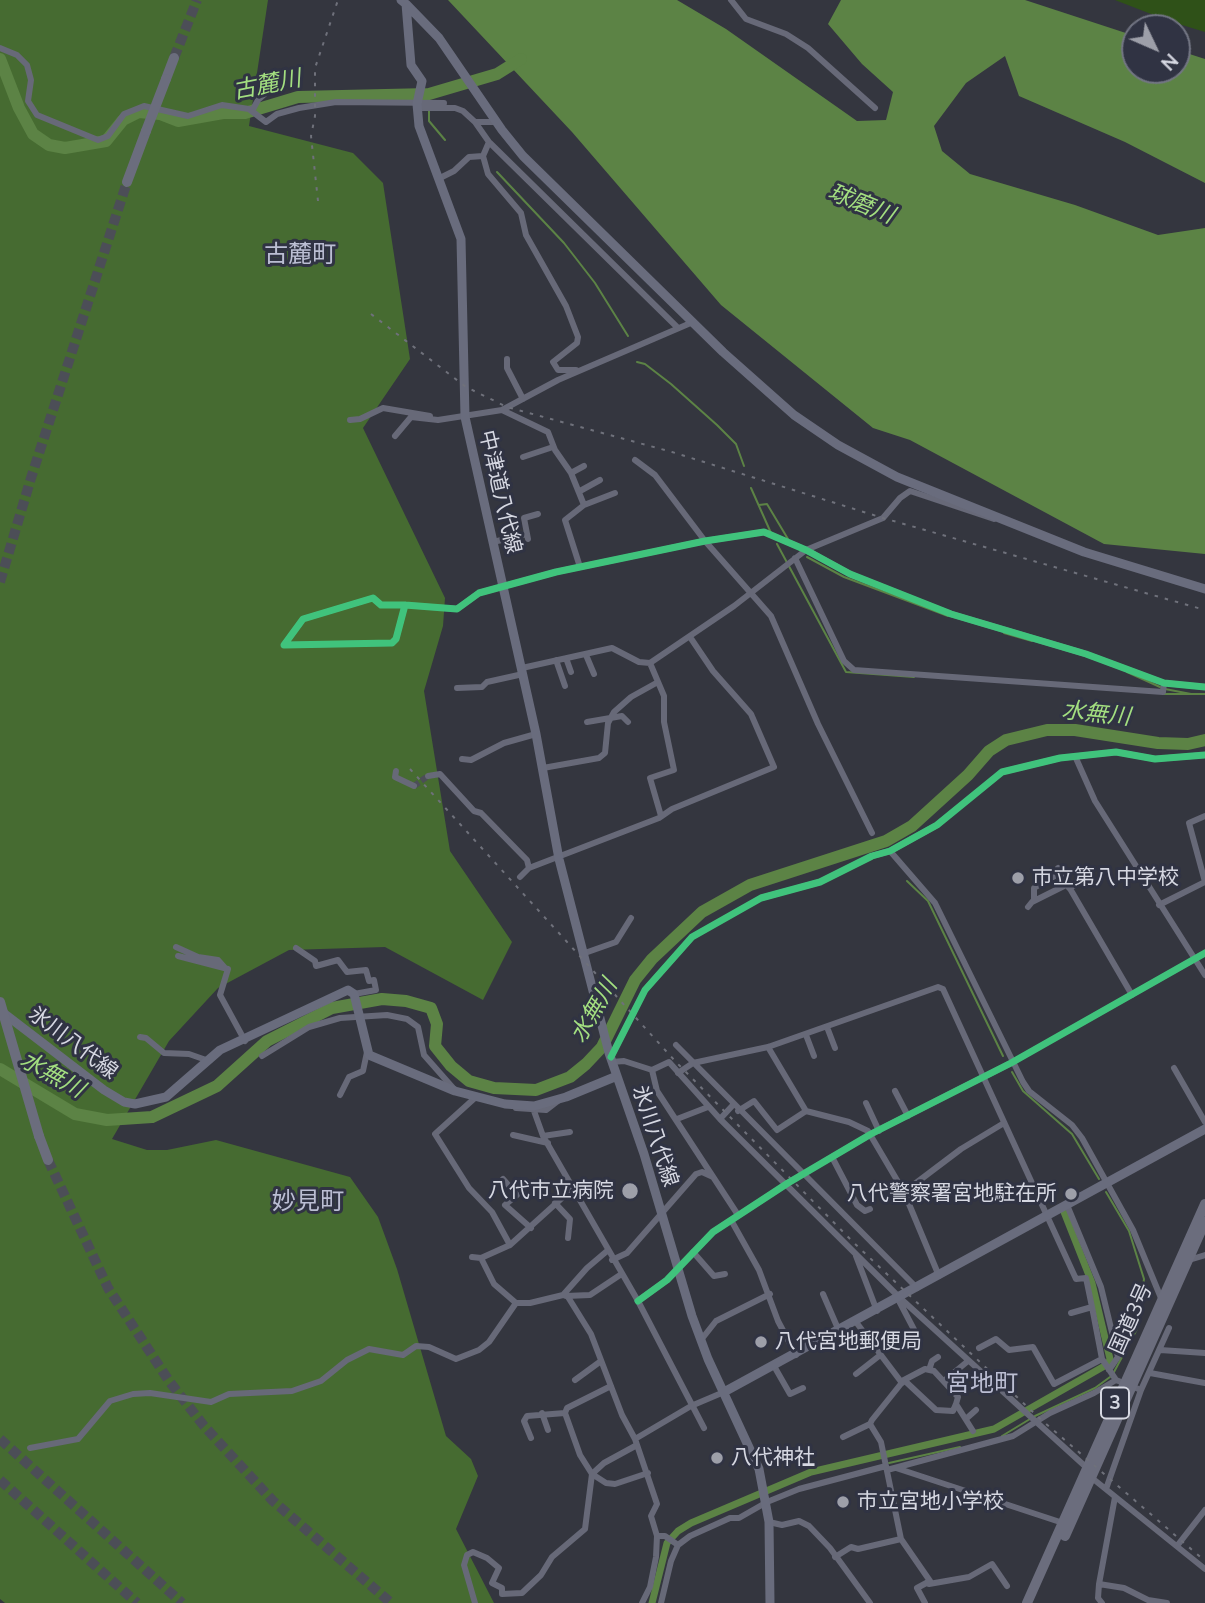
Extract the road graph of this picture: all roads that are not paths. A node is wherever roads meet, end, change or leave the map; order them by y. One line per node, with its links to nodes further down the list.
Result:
1 (731, 0): 7 (street)
2 (404, 2): 6 (main road, 中津道八代線); 10 (main road)
3 (0, 48): 8 (street)
4 (174, 58): 14 (highway, bridge)
5 (276, 84): 8 (street)
6 (418, 105): 8 (street); 9 (street); 13 (main road, 中津道八代線)
7 (875, 108)
8 (252, 111)
9 (475, 122): 10 (street); 11 (street)
10 (496, 122): 15 (main road)
11 (489, 142): 12 (street); 16 (street)
12 (483, 156): 13 (street); 18 (street)
13 (438, 179): 23 (main road, 中津道八代線)
14 (127, 182)
15 (694, 322): 16 (street); 37 (main road)
16 (678, 328): 19 (street)
17 (507, 359): 21 (street)
18 (558, 370): 19 (street); 20 (street)
19 (582, 370): 20 (street)
20 (545, 387): 21 (street)
21 (523, 399): 22 (street)
22 (502, 410): 23 (street); 27 (street)
23 (465, 417): 25 (street); 39 (main road, 中津道八代線)
24 (350, 420): 25 (street)
25 (438, 420): 26 (street)
26 (395, 436)
27 (553, 447): 28 (street); 31 (street)
28 (523, 457)
29 (635, 460): 38 (street)
30 (584, 466): 31 (street)
31 (571, 473): 33 (street)
32 (600, 480): 33 (street)
33 (580, 491): 35 (street)
34 (615, 493): 35 (street)
35 (584, 505): 42 (street)
36 (538, 514): 39 (street)
37 (1003, 521): 40 (street); 44 (main road)
38 (705, 541): 40 (street); 42 (street); 45 (street)
39 (493, 542): 43 (main road, 中津道八代線)
40 (806, 550): 41 (street); 56 (street)
41 (795, 558): 45 (street); 56 (street)
42 (580, 566): 43 (street)
43 (503, 585): 46 (street); 52 (main road, 中津道八代線)
44 (1205, 589)
45 (751, 591): 47 (street); 73 (street)
46 (405, 604): 46 (street)
47 (690, 637): 51 (street); 71 (street)
48 (586, 655): 49 (street); 51 (street); 54 (street)
49 (566, 657): 50 (street); 53 (street)
50 (556, 660): 52 (street); 57 (street)
51 (650, 663): 55 (street)
52 (522, 671): 59 (street); 63 (main road, 中津道八代線)
53 (571, 672)
54 (594, 674)
55 (658, 682): 60 (street); 71 (street)
56 (1164, 683): 58 (street)
57 (565, 686)
58 (1205, 687)
59 (457, 688)
60 (611, 717): 61 (street); 62 (street); 67 (street)
61 (587, 722)
62 (628, 722)
63 (536, 734): 66 (street); 67 (main road, 中津道八代線)
64 (1205, 755): 65 (street)
65 (1075, 756): 74 (street); 82 (street)
66 (462, 759)
67 (543, 768): 75 (main road, 中津道八代線)
68 (396, 772): 70 (street)
69 (428, 776): 76 (street)
70 (414, 786)
71 (661, 816): 75 (street)
72 (1205, 816): 79 (street)
73 (872, 833)
74 (890, 851): 108 (street); 111 (street)
75 (559, 859): 76 (street); 88 (main road, 中津道八代線)
76 (529, 868): 77 (street)
77 (520, 877)
78 (1092, 877): 80 (street)
79 (1205, 882): 82 (street)
80 (1068, 887): 81 (street); 81 (street); 93 (street)
81 (1034, 901): 83 (street)
82 (1159, 905): 90 (street)
83 (1028, 907)
84 (631, 918): 88 (street)
85 (176, 947): 91 (street)
86 (296, 948): 94 (street)
87 (1205, 953): 90 (street)
88 (583, 954): 108 (main road, 中津道八代線)
89 (178, 956): 91 (street)
90 (1194, 960): 92 (street); 93 (street)
91 (226, 969): 101 (street)
92 (1205, 975)
93 (1132, 995): 111 (street)
94 (355, 996): 97 (main road); 101 (main road, 氷川八代線)
95 (0, 1002): 141 (highway, bridge)
96 (0, 1010): 109 (main road, 氷川八代線)
97 (359, 1016): 105 (main road); 106 (street); 117 (street)
98 (827, 1027): 99 (street); 104 (street); 116 (street)
99 (806, 1035): 103 (street); 107 (street)
100 (140, 1037): 109 (street)
101 (245, 1041): 109 (main road, 氷川八代線)
102 (677, 1045): 110 (street)
103 (768, 1047): 110 (street); 127 (street)
104 (835, 1048)
105 (367, 1052): 117 (main road, 氷川八代線); 119 (street)
106 (262, 1056)
107 (814, 1056)
108 (611, 1057): 113 (street); 115 (main road, 中津道八代線)
109 (209, 1061)
110 (692, 1063): 114 (street); 125 (street)
111 (1011, 1063): 116 (street); 145 (street)
112 (1174, 1068): 131 (street)
113 (652, 1070): 114 (street); 129 (street)
114 (678, 1073): 124 (street)
115 (617, 1076): 121 (main road, 氷川八代線); 153 (main road, 氷川八代線)
116 (983, 1077): 128 (street); 132 (street)
117 (455, 1091): 120 (main road, 氷川八代線)
118 (895, 1091): 128 (street)
119 (340, 1095)
120 (477, 1096): 123 (main road, 氷川八代線); 160 (street)
121 (559, 1100): 123 (main road, 氷川八代線); 126 (street)
122 (866, 1103): 134 (street)
123 (505, 1104): 126 (street)
124 (709, 1107): 129 (street); 130 (street)
125 (736, 1108): 127 (street); 130 (street); 142 (street)
126 (534, 1111): 138 (street)
127 (806, 1111): 137 (street)
128 (908, 1116): 134 (street)
129 (677, 1119): 143 (street)
130 (720, 1119): 146 (street)
131 (1205, 1122)
132 (1004, 1123): 148 (street); 155 (street)
133 (1205, 1129): 145 (main road)
134 (879, 1130): 137 (street)
135 (570, 1132): 138 (street)
136 (513, 1135): 139 (street)
137 (872, 1135): 140 (street); 148 (street)
138 (543, 1136): 139 (street)
139 (548, 1143): 147 (street)
140 (832, 1157): 142 (street); 152 (street)
141 (48, 1160)
142 (803, 1177): 146 (street); 173 (street)
143 (715, 1178): 153 (street); 154 (street)
144 (503, 1179): 158 (street)
145 (1107, 1184): 151 (main road); 178 (street)
146 (785, 1185): 154 (street); 163 (street)
147 (572, 1189): 149 (street); 161 (street)
148 (904, 1192): 172 (street)
149 (555, 1203): 158 (street); 159 (street)
150 (1205, 1204): 178 (highway, 国道3号 / 3)
151 (1068, 1205): 155 (main road); 201 (street)
152 (870, 1209)
153 (662, 1214): 167 (street); 169 (main road, 氷川八代線)
154 (738, 1215): 156 (street)
155 (1047, 1216): 172 (main road); 181 (street)
156 (731, 1220): 162 (street); 174 (street)
157 (1205, 1222): 168 (highway, 国道3号 / 3)
158 (531, 1228): 160 (street)
159 (568, 1238)
160 (510, 1245): 166 (street)
161 (607, 1251): 167 (street); 176 (street)
162 (693, 1252): 169 (street); 170 (street)
163 (856, 1254): 177 (street); 182 (street)
164 (1205, 1255): 168 (street)
165 (472, 1256): 166 (street)
166 (481, 1258): 180 (street)
167 (612, 1260): 171 (street)
168 (1187, 1260): 201 (highway, 国道3号 / 3)
169 (679, 1267): 179 (street); 187 (main road, 氷川八代線)
170 (725, 1273)
171 (620, 1275): 176 (street); 179 (street)
172 (939, 1276): 173 (main road)
173 (917, 1288): 177 (main road)
174 (770, 1294): 187 (street); 192 (street)
175 (823, 1294): 186 (street)
176 (565, 1296): 180 (street); 195 (street)
177 (899, 1298): 182 (main road); 188 (street); 196 (street)
178 (1161, 1298): 201 (highway, 国道3号 / 3)
179 (638, 1301): 210 (street)
180 (516, 1303): 223 (street)
181 (1092, 1307): 183 (street); 201 (street)
182 (877, 1311): 184 (main road)
183 (1071, 1314)
184 (856, 1322): 186 (main road); 193 (street)
185 (1169, 1328): 190 (street)
186 (839, 1331): 192 (main road)
187 (701, 1340): 208 (main road, 氷川八代線)
188 (920, 1341)
189 (979, 1348): 201 (street)
190 (1160, 1350): 191 (street); 199 (street)
191 (1205, 1353)
192 (796, 1355): 197 (main road)
193 (879, 1356): 200 (street); 204 (street)
194 (938, 1357): 198 (street)
195 (601, 1361): 202 (street); 206 (street)
196 (968, 1362): 203 (street); 214 (street)
197 (774, 1366): 207 (street); 208 (main road)
198 (929, 1370): 203 (street); 204 (street)
199 (1150, 1373): 201 (street); 205 (street)
200 (856, 1374)
201 (1116, 1374): 214 (street); 227 (highway, 国道3号 / 3); 229 (street)
202 (575, 1380)
203 (945, 1380): 209 (street)
204 (903, 1382): 209 (street); 216 (street)
205 (1205, 1383)
206 (611, 1386): 213 (street); 222 (street)
207 (803, 1388)
208 (724, 1392): 210 (street); 231 (main road, 氷川八代線)
209 (956, 1404): 215 (street)
210 (691, 1406): 217 (street); 222 (street)
211 (976, 1410): 215 (street)
212 (542, 1413): 213 (street); 218 (street); 221 (street)
213 (565, 1413): 228 (street)
214 (1028, 1417): 225 (street); 227 (street)
215 (967, 1418): 219 (street)
216 (870, 1424): 220 (street); 224 (street)
217 (704, 1428)
218 (548, 1430)
219 (973, 1431)
220 (843, 1437)
221 (531, 1438)
222 (636, 1442): 226 (street); 228 (street)
223 (30, 1448)
224 (887, 1468): 225 (street); 231 (street); 236 (street)
225 (896, 1468): 234 (street)
226 (648, 1473): 228 (street); 235 (street)
227 (1089, 1473): 229 (street); 234 (highway, 国道3号 / 3); 251 (highway, 国道3号 / 3)
228 (592, 1474): 244 (street)
229 (1106, 1489): 230 (street)
230 (1115, 1497): 238 (street); 242 (street)
231 (767, 1501): 233 (main road, 氷川八代線); 237 (street)
232 (1205, 1510): 238 (street)
233 (769, 1522): 239 (street); 247 (main road, 氷川八代線)
234 (1063, 1523): 250 (highway, 国道3号 / 3)
235 (661, 1536): 237 (street); 245 (street)
236 (901, 1539): 239 (street); 241 (street)
237 (678, 1545): 246 (street)
238 (1177, 1546): 240 (street)
239 (835, 1557): 248 (street)
240 (1205, 1569)
241 (929, 1584): 243 (street); 249 (street)
242 (1099, 1584): 252 (street); 253 (street)
243 (1007, 1586)
244 (475, 1603)
245 (642, 1603)
246 (661, 1603)
247 (770, 1603)
248 (870, 1603)
249 (925, 1603)
250 (1027, 1603)
251 (1034, 1603)
252 (1102, 1603)
253 (1167, 1603)

